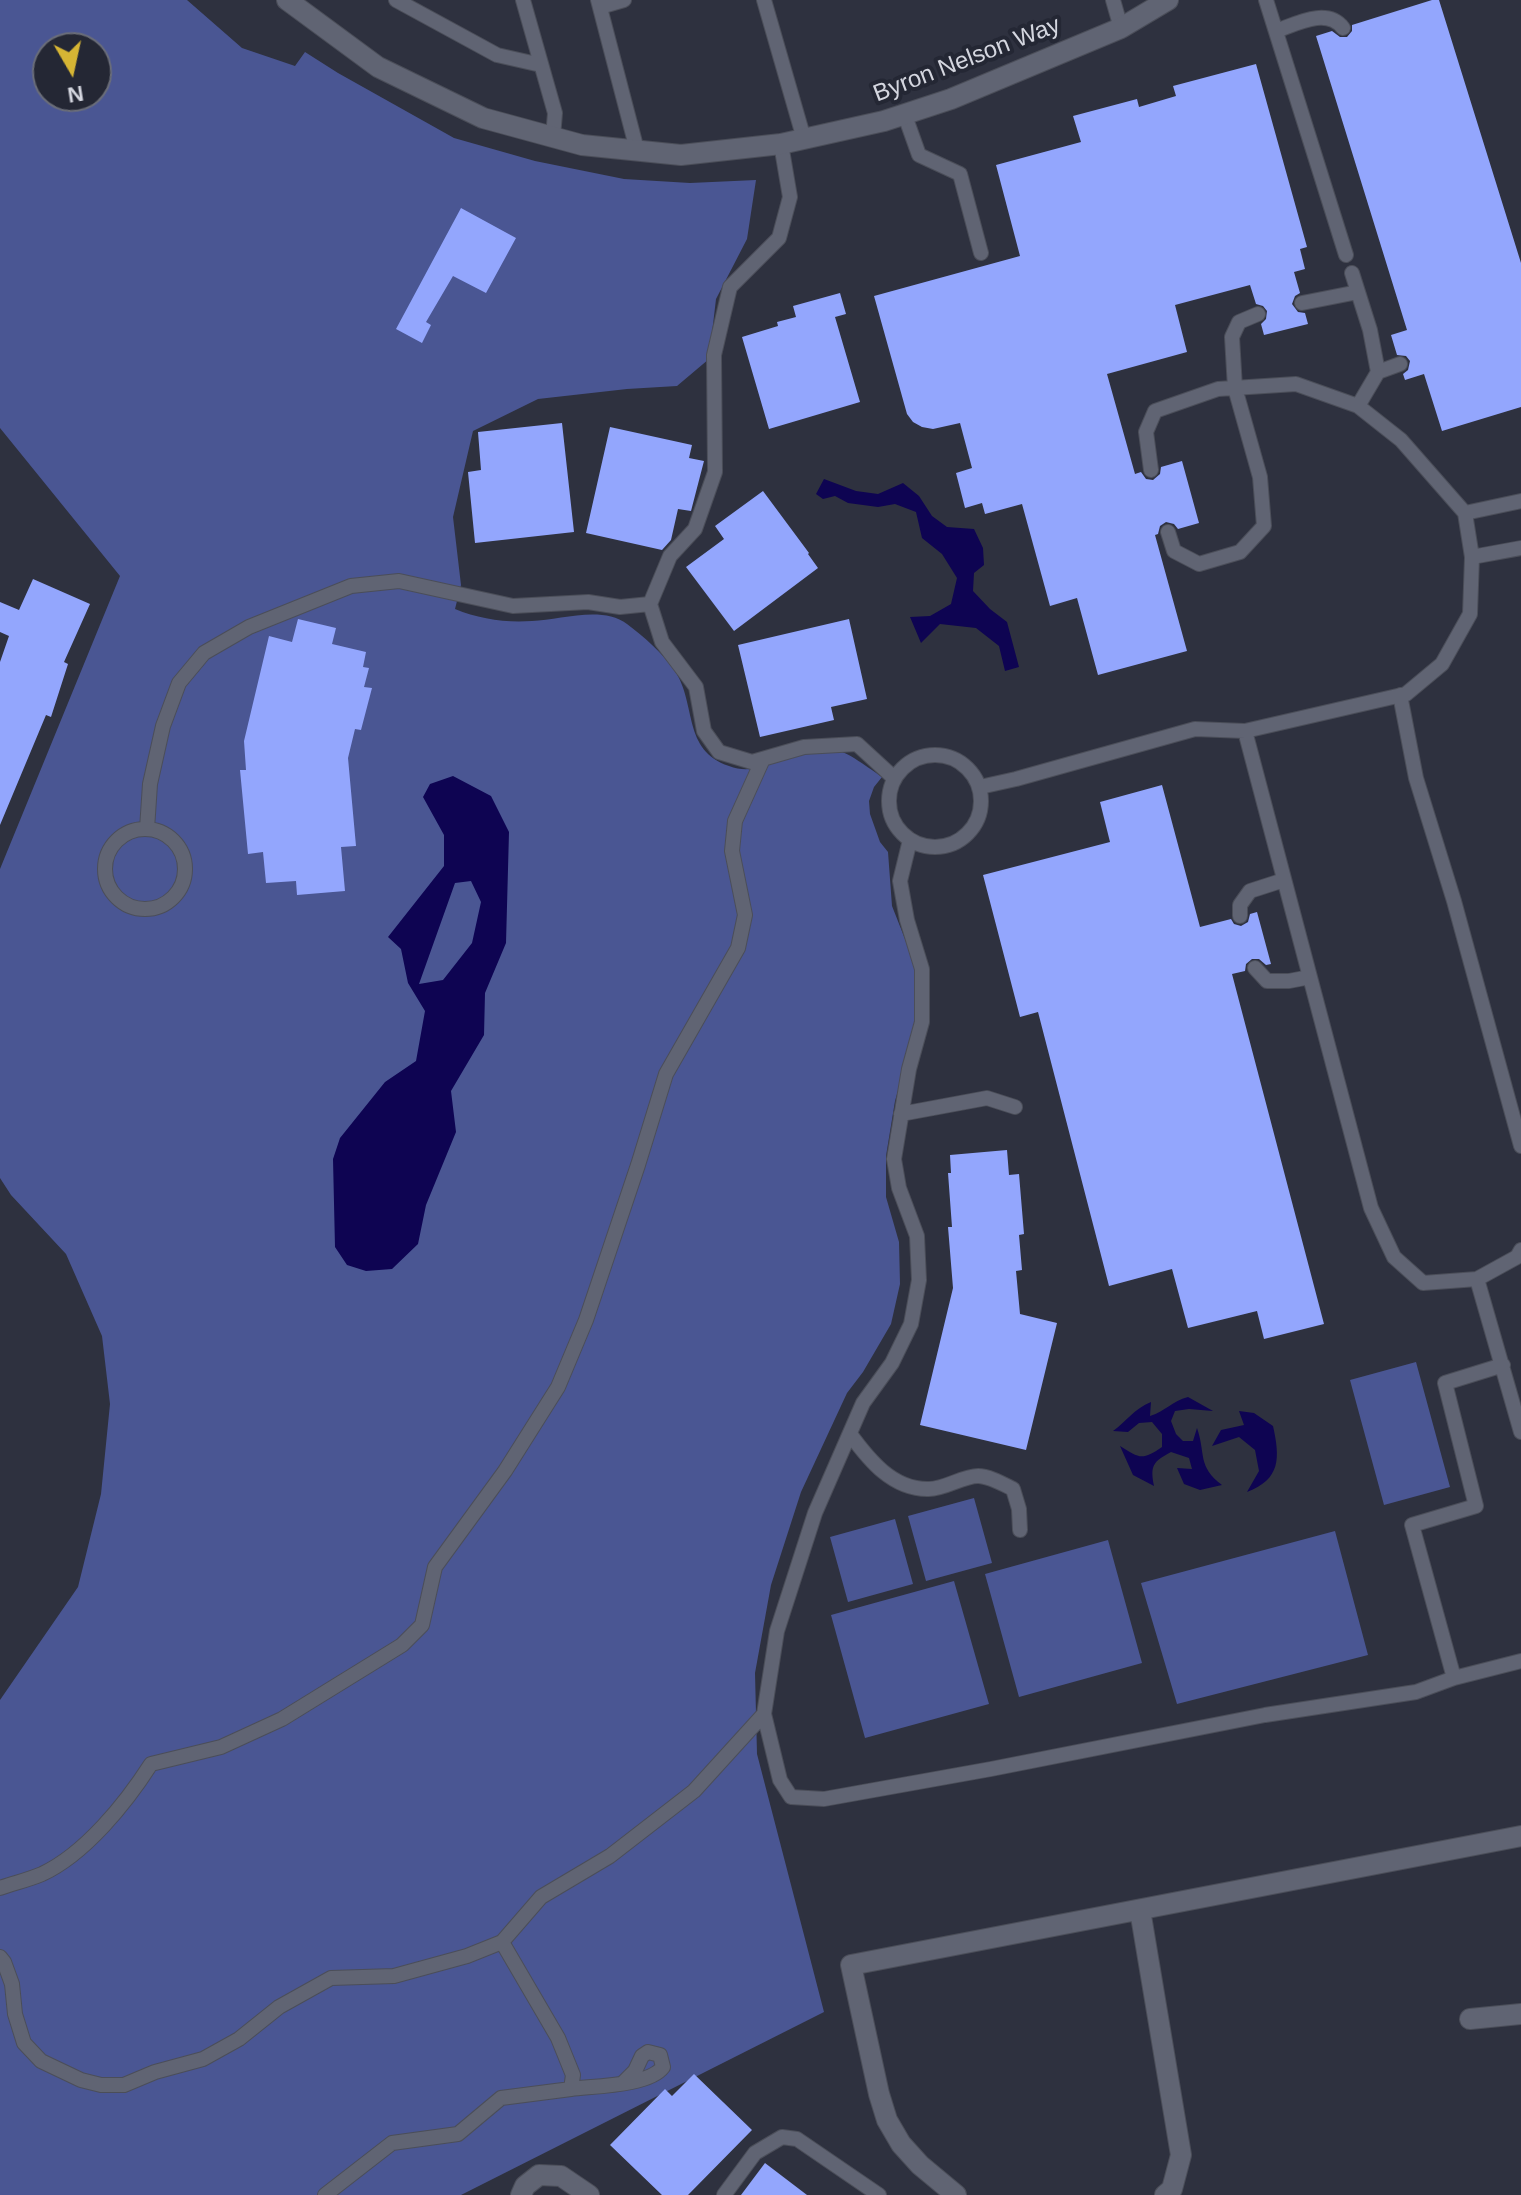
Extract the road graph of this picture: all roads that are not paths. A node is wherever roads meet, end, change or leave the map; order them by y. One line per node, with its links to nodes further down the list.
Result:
1 (287, 0): 15 (street, Byron Nelson Way)
2 (396, 0): 13 (lane)
3 (523, 0): 13 (lane)
4 (624, 0): 9 (lane)
5 (764, 0): 16 (lane)
6 (1113, 0): 10 (lane)
7 (1168, 0): 10 (street, Byron Nelson Way)
8 (1266, 0): 12 (lane)
9 (599, 3): 18 (lane)
10 (1121, 28): 14 (street, Byron Nelson Way)
11 (1343, 28): 12 (lane)
12 (1276, 31): 20 (lane)
13 (541, 65): 15 (lane)
14 (904, 113): 16 (street, Byron Nelson Way); 19 (lane)
15 (553, 137): 18 (street, Byron Nelson Way)
16 (804, 139): 17 (street, Byron Nelson Way)
17 (781, 144): 18 (street, Byron Nelson Way); 35 (lane)
18 (637, 150)
19 (981, 253)
20 (1346, 255)
21 (1352, 273): 22 (lane)
22 (1358, 292): 23 (lane); 26 (lane)
23 (1302, 303)
24 (1258, 314): 27 (lane)
25 (1400, 364): 26 (lane)
26 (1378, 372): 28 (lane)
27 (1235, 388): 28 (lane); 29 (lane); 32 (lane)
28 (1358, 406): 31 (lane)
29 (1151, 470)
30 (1521, 501): 31 (lane)
31 (1465, 513): 34 (lane)
32 (1168, 532)
33 (1521, 548): 34 (lane)
34 (1472, 557): 36 (lane)
35 (650, 604): 38 (lane); 41 (lane)
36 (1400, 695): 37 (lane); 49 (lane)
37 (1245, 731): 40 (lane); 43 (lane)
38 (763, 759): 39 (lane); 60 (lane)
39 (894, 778): 40 (lane); 42 (lane)
40 (980, 787): 42 (lane)
41 (147, 829): 41 (lane)
42 (910, 840): 48 (lane)
43 (1284, 880): 44 (lane); 46 (lane)
44 (1240, 916)
45 (1255, 968): 46 (lane)
46 (1310, 977): 51 (lane)
47 (1015, 1107): 48 (lane)
48 (901, 1114): 54 (lane)
49 (1521, 1146)
50 (1521, 1250): 51 (lane)
51 (1477, 1279): 52 (lane)
52 (1503, 1365): 53 (lane); 57 (lane)
53 (1521, 1432)
54 (850, 1434): 55 (lane); 58 (lane)
55 (1020, 1530)
56 (1521, 1661): 57 (lane)
57 (1454, 1678): 58 (lane)
58 (764, 1714): 62 (lane)
59 (1521, 1836): 61 (street)
60 (0, 1888)
61 (1140, 1910): 73 (street); 74 (street)
62 (502, 1942): 63 (lane); 67 (lane)
63 (0, 1957)
64 (1521, 2014): 65 (street)
65 (1470, 2019)
66 (623, 2083): 67 (lane)
67 (571, 2089): 68 (lane)
68 (325, 2195)
69 (521, 2195): 70 (street)
70 (589, 2195)
71 (724, 2195): 72 (lane)
72 (879, 2195)
73 (956, 2195)
74 (1165, 2195)

